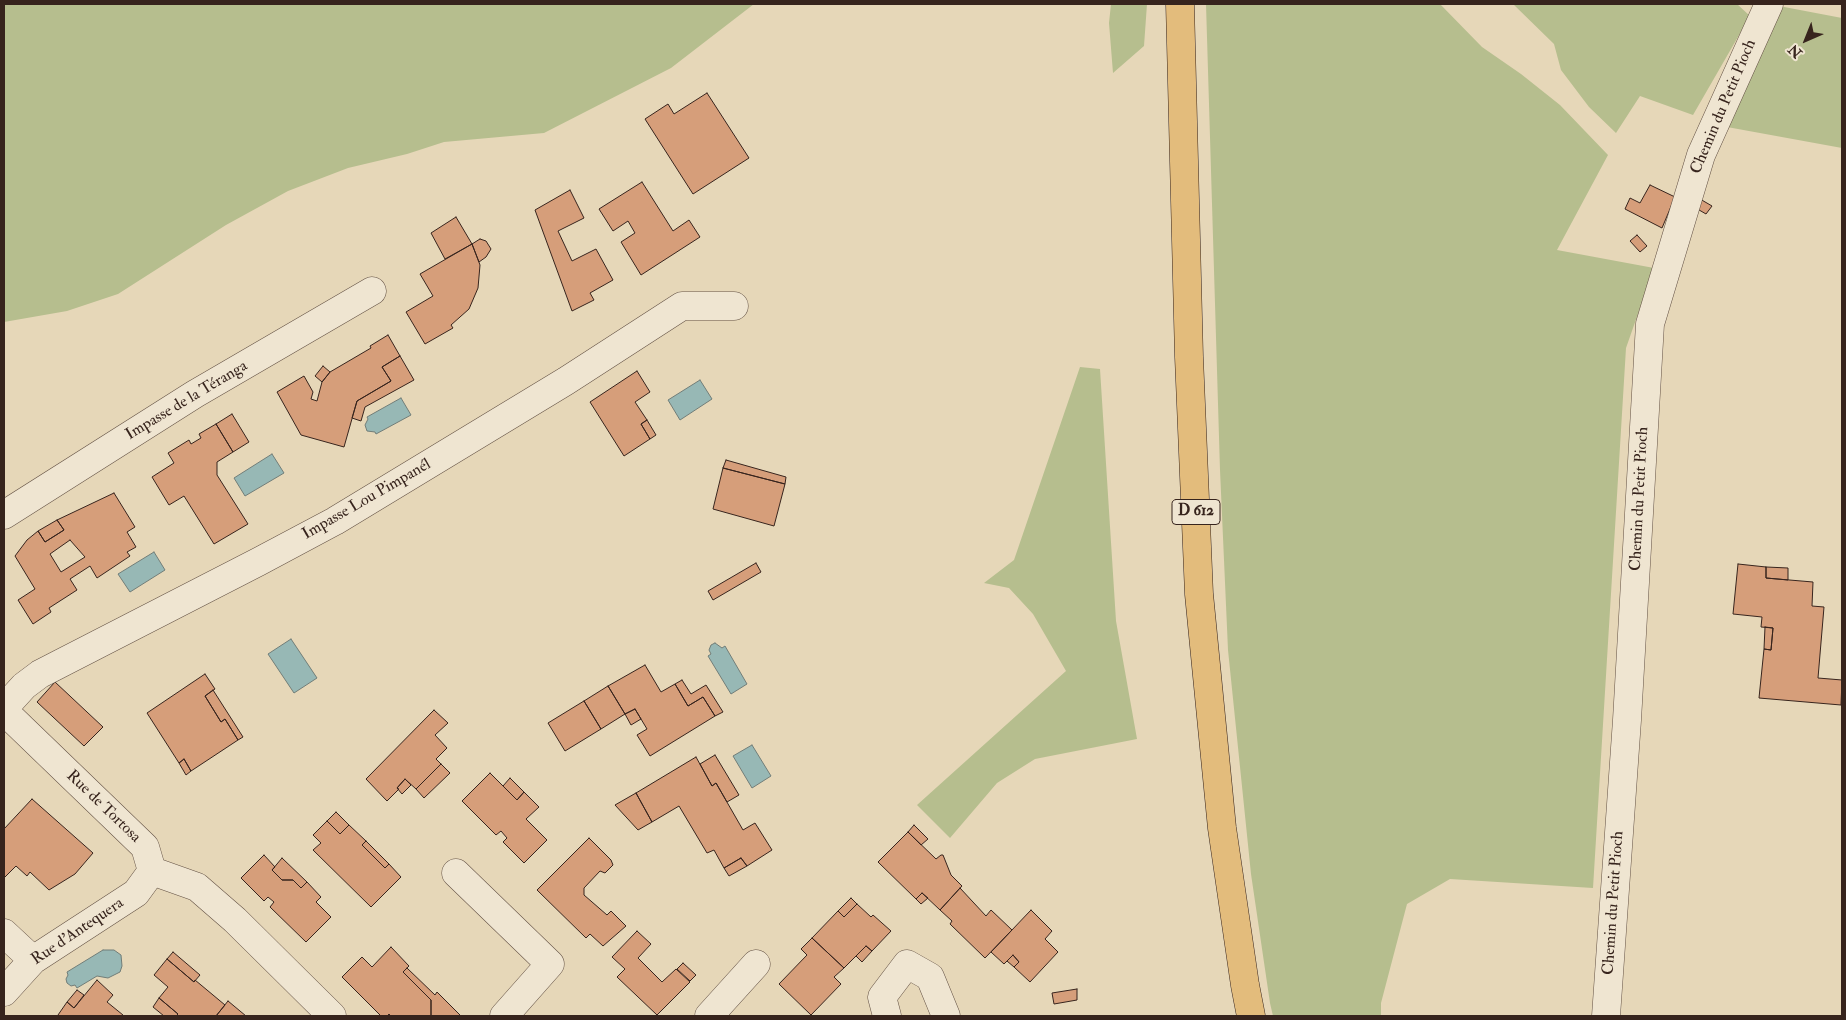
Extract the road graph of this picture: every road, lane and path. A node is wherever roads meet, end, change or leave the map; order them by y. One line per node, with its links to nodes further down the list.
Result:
1 (1180, 4): 18 (highway, D 612)
2 (1770, 4): 19 (street, Chemin du Petit Pioch)
3 (372, 291): 5 (street, Impasse de la Téranga)
4 (734, 306): 6 (street, Impasse Lou Pimpanél)
5 (4, 515)
6 (4, 710): 7 (street, Rue de Tortosa)
7 (152, 871): 10 (street, Rue d'Antequera); 13 (street)
8 (456, 873): 14 (street)
9 (4, 933): 10 (street)
10 (33, 960): 12 (street, Rue d'Antequera)
11 (756, 964): 15 (street)
12 (4, 992)
13 (332, 1016)
14 (504, 1016)
15 (708, 1016)
16 (887, 1016): 17 (street)
17 (946, 1016)
18 (1251, 1016)
19 (1606, 1016)

